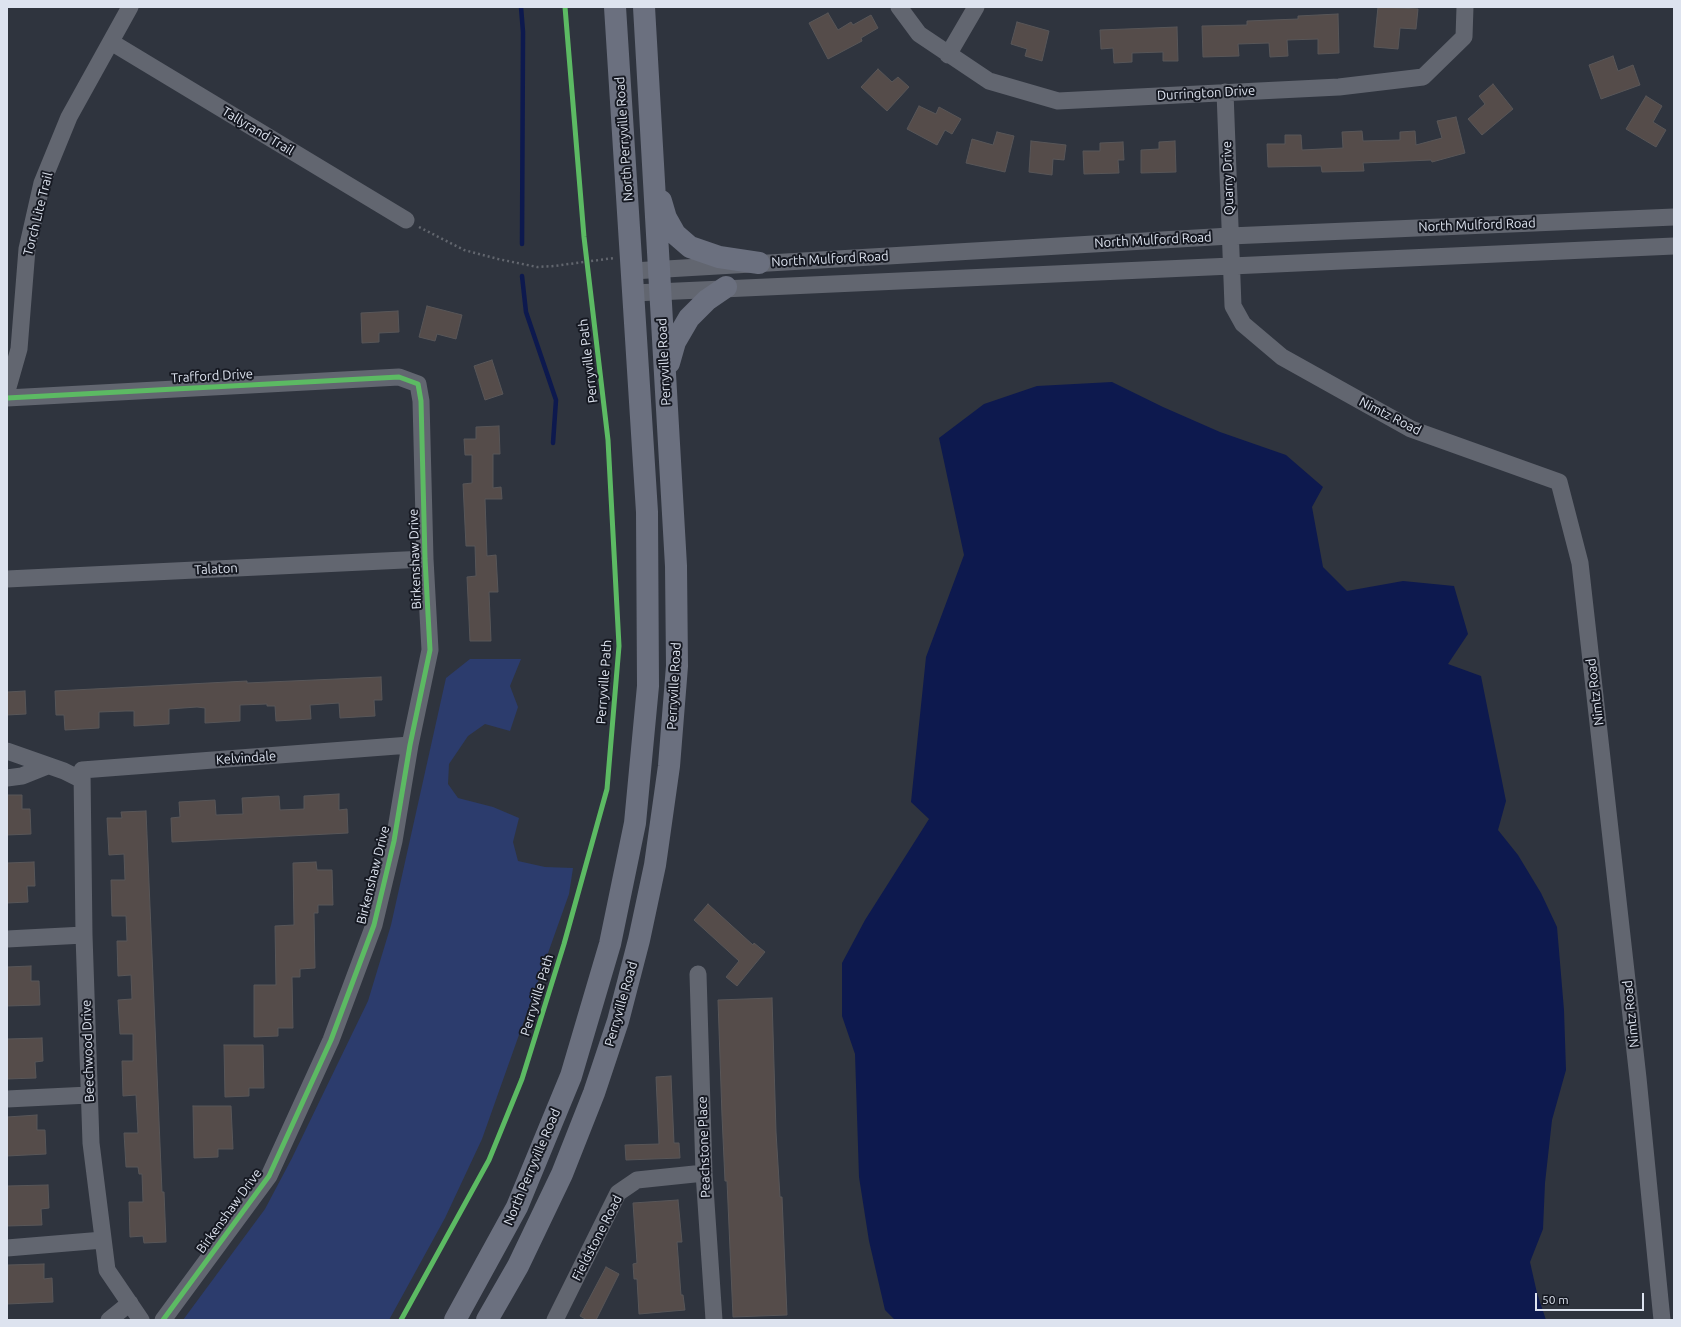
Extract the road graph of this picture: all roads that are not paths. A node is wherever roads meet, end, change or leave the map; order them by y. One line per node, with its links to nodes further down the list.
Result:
1 (130, 7): 7 (street, Torch Lite Trail)
2 (615, 7): 16 (main road, North Perryville Road)
3 (644, 7): 10 (main road, North Perryville Road)
4 (899, 7): 8 (street, Durrington Drive)
5 (976, 7): 8 (street)
6 (1465, 7): 9 (street, Durrington Drive)
7 (110, 42): 12 (street, Tallyrand Trail); 24 (street, Torch Lite Trail)
8 (948, 55): 9 (street, Durrington Drive)
9 (1226, 92): 13 (street, Quarry Drive)
10 (654, 184): 15 (main road); 18 (main road, North Perryville Road)
11 (1674, 217): 13 (street, North Mulford Road)
12 (412, 223)
13 (1230, 236): 15 (street, North Mulford Road); 17 (street, Quarry Drive)
14 (1674, 246): 17 (street, North Mulford Road)
15 (759, 263): 18 (street, North Mulford Road)
16 (632, 264): 18 (street, North Mulford Road); 21 (main road, Perryville Road)
17 (1231, 265): 19 (street, North Mulford Road); 50 (street, Nimtz Road)
18 (659, 269): 20 (main road, Perryville Road)
19 (726, 288): 20 (street, North Mulford Road); 22 (main road)
20 (660, 291): 21 (street, North Mulford Road); 22 (main road, Perryville Road)
21 (634, 293): 36 (main road, Perryville Road)
22 (665, 376): 47 (main road, Perryville Road)
23 (418, 384): 25 (street, Trafford Drive); 26 (street, Birkenshaw Drive)
24 (7, 391)
25 (7, 398)
26 (425, 559): 27 (street, Talaton); 28 (street, Birkenshaw Drive)
27 (7, 580)
28 (410, 745): 31 (street, Kelvindale); 45 (street, Birkenshaw Drive)
29 (7, 751): 30 (street)
30 (47, 766): 31 (street); 32 (street)
31 (82, 775): 33 (street, Beechwood Drive)
32 (7, 778)
33 (84, 935): 34 (street); 37 (street, Beechwood Drive)
34 (7, 939)
35 (698, 974): 39 (street, Peachstone Place)
36 (570, 1076): 46 (main road, North Perryville Road)
37 (89, 1095): 38 (street); 40 (street, Beechwood Drive)
38 (7, 1099)
39 (704, 1173): 48 (street, Fieldstone Road); 49 (street, Peachstone Place)
40 (103, 1240): 41 (street); 42 (street, Beechwood Drive)
41 (7, 1248)
42 (130, 1304): 43 (street); 44 (street, Beechwood Drive)
43 (109, 1320)
44 (141, 1320)
45 (163, 1320)
46 (455, 1320)
47 (487, 1320)
48 (555, 1320)
49 (714, 1320)
50 (1662, 1320)

